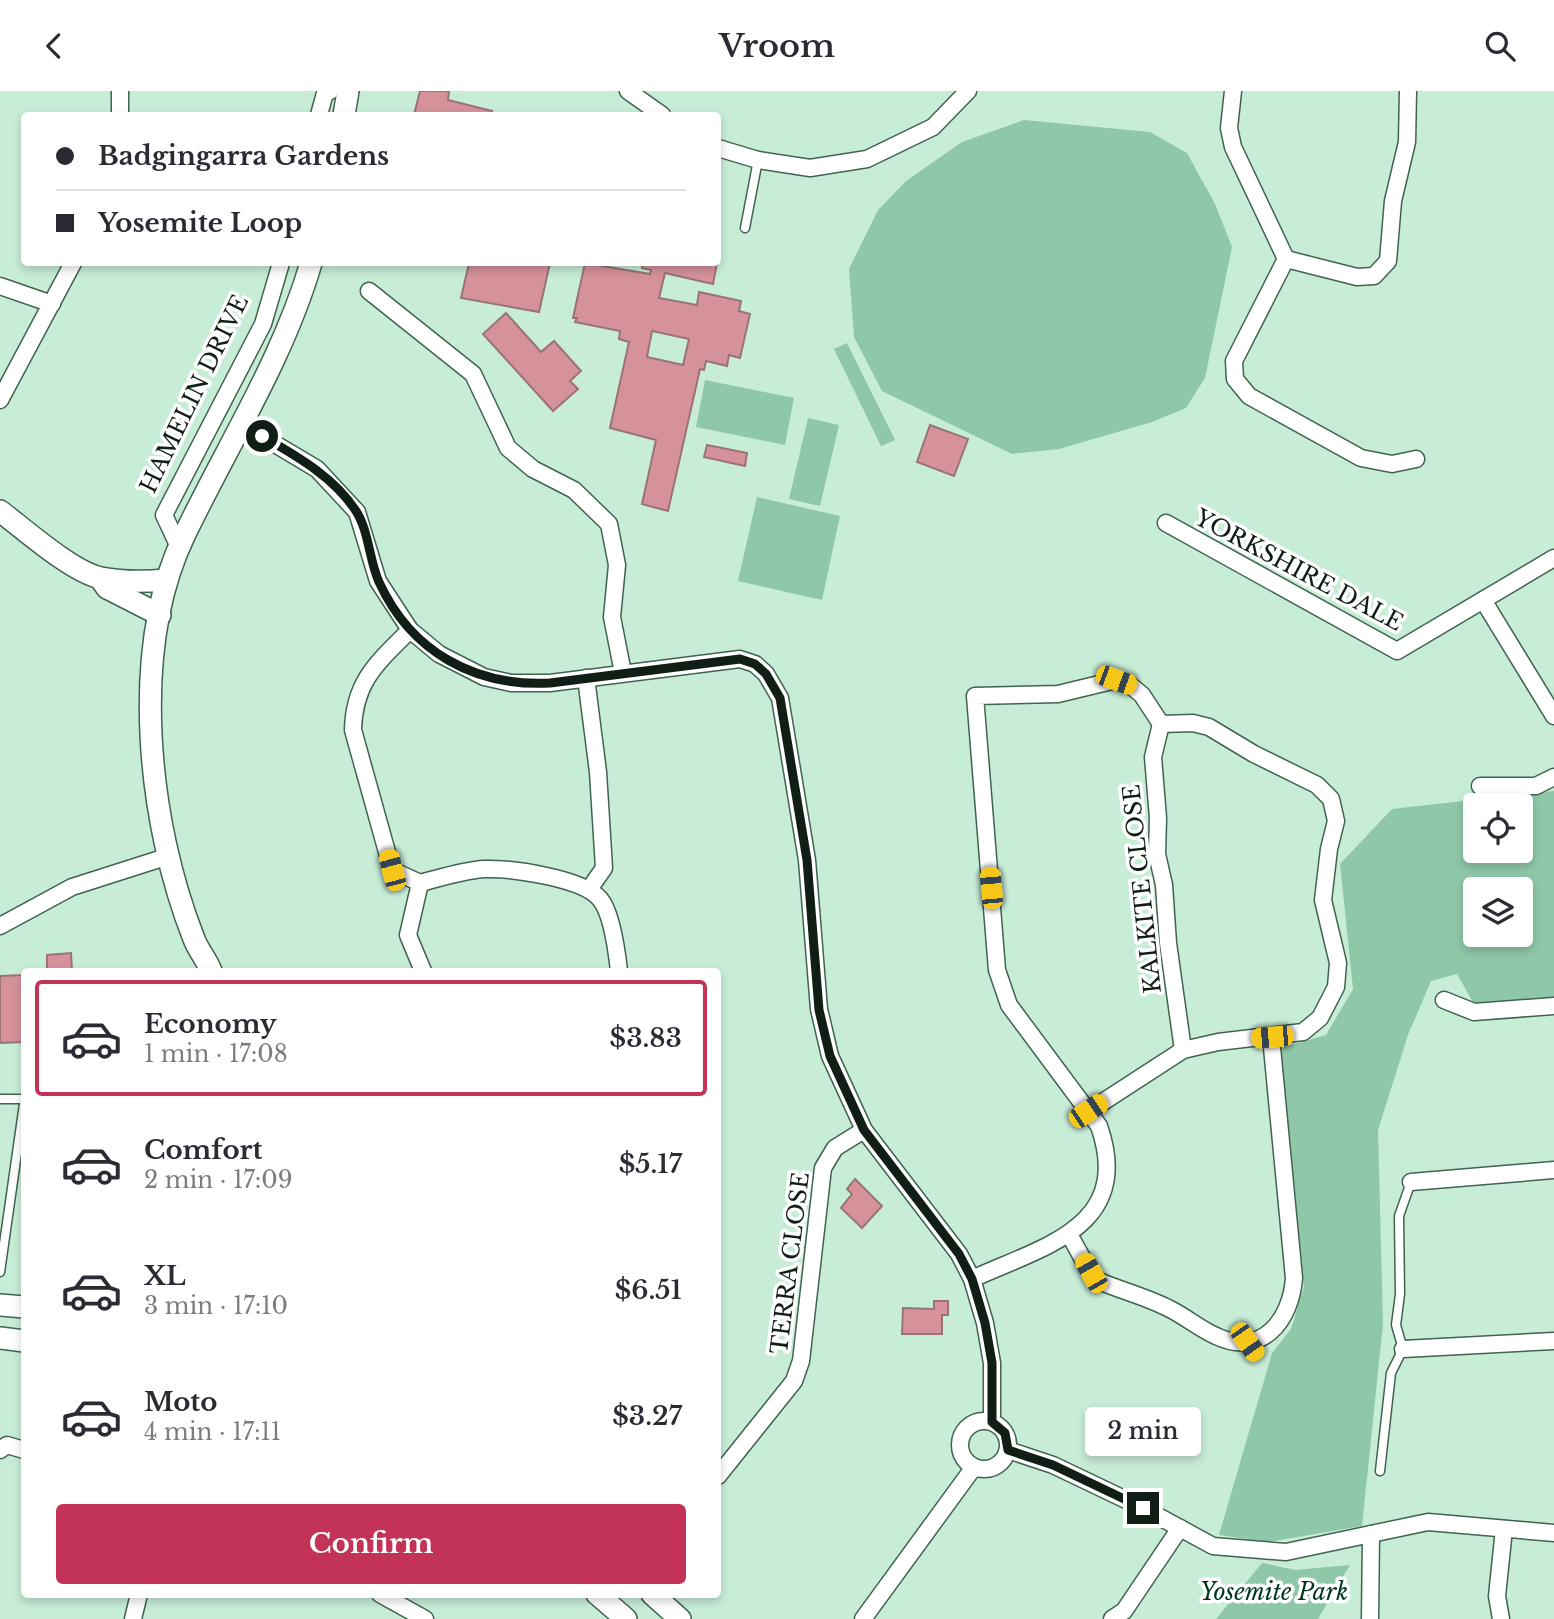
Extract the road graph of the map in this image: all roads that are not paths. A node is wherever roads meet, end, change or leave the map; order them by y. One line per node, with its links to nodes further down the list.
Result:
1 (120, 91): 8 (street)
2 (330, 91): 9 (street)
3 (348, 91): 10 (street)
4 (628, 91): 11 (street)
5 (968, 91): 13 (street)
6 (1233, 91): 15 (street)
7 (1408, 91): 15 (street)
8 (120, 112)
9 (321, 112)
10 (344, 112)
11 (658, 112)
12 (721, 149): 13 (street)
13 (758, 160): 14 (lane)
14 (745, 228)
15 (1286, 259): 24 (street)
16 (71, 266): 21 (street)
17 (280, 266): 27 (street, HAMELIN DRIVE)
18 (310, 266): 23 (street)
19 (0, 286): 21 (street)
20 (369, 291): 34 (street)
21 (52, 304): 22 (street)
22 (0, 400)
23 (243, 425): 27 (street); 33 (street)
24 (1416, 459)
25 (0, 511): 29 (street)
26 (1166, 523): 31 (street, YORKSHIRE DALE)
27 (179, 547): 30 (street)
28 (1554, 558): 31 (street, YORKSHIRE DALE)
29 (100, 578): 30 (street); 32 (street)
30 (166, 580): 32 (street)
31 (1483, 600): 36 (street)
32 (160, 615): 40 (street)
33 (410, 630): 35 (street); 41 (street)
34 (623, 673): 35 (street); 57 (street)
35 (586, 678): 42 (street)
36 (1554, 716)
37 (1161, 724): 51 (street); 52 (street, KALKITE CLOSE); 55 (street)
38 (1554, 777): 39 (street)
39 (1480, 786)
40 (169, 856): 43 (street); 44 (street)
41 (420, 883): 42 (street); 47 (street)
42 (590, 888): 48 (street)
43 (0, 926)
44 (194, 940): 45 (street); 46 (street)
45 (192, 968)
46 (209, 968)
47 (422, 968)
48 (619, 968)
49 (1444, 1000): 50 (street)
50 (1554, 1006)
51 (1272, 1037): 52 (street); 60 (street)
52 (1184, 1050): 55 (street)
53 (0, 1099): 54 (lane)
54 (21, 1102)
55 (1088, 1111): 60 (street)
56 (21, 1123): 61 (lane)
57 (864, 1130): 62 (street); 75 (street, TERRA CLOSE)
58 (1554, 1170): 59 (street)
59 (1411, 1182): 68 (lane)
60 (1069, 1234): 62 (street)
61 (0, 1272)
62 (972, 1279): 69 (street)
63 (0, 1305): 64 (street)
64 (21, 1307)
65 (0, 1338): 66 (street)
66 (21, 1341)
67 (1554, 1341): 68 (street)
68 (1403, 1349): 74 (lane)
69 (992, 1422): 72 (street); 73 (street)
70 (21, 1449): 71 (street)
71 (0, 1450)
72 (1008, 1450): 73 (street); 76 (street)
73 (974, 1467): 88 (street)
74 (1380, 1471)
75 (721, 1472)
76 (1180, 1528): 79 (street); 89 (street)
77 (1504, 1529): 78 (street); 79 (street); 91 (street)
78 (1554, 1533)
79 (1371, 1534): 90 (street)
80 (138, 1598): 84 (street)
81 (387, 1598): 85 (street)
82 (602, 1598): 86 (street)
83 (656, 1598): 87 (street)
84 (133, 1619)
85 (425, 1619)
86 (626, 1619)
87 (680, 1619)
88 (863, 1619)
89 (1112, 1619)
90 (1370, 1619)
91 (1501, 1619)

